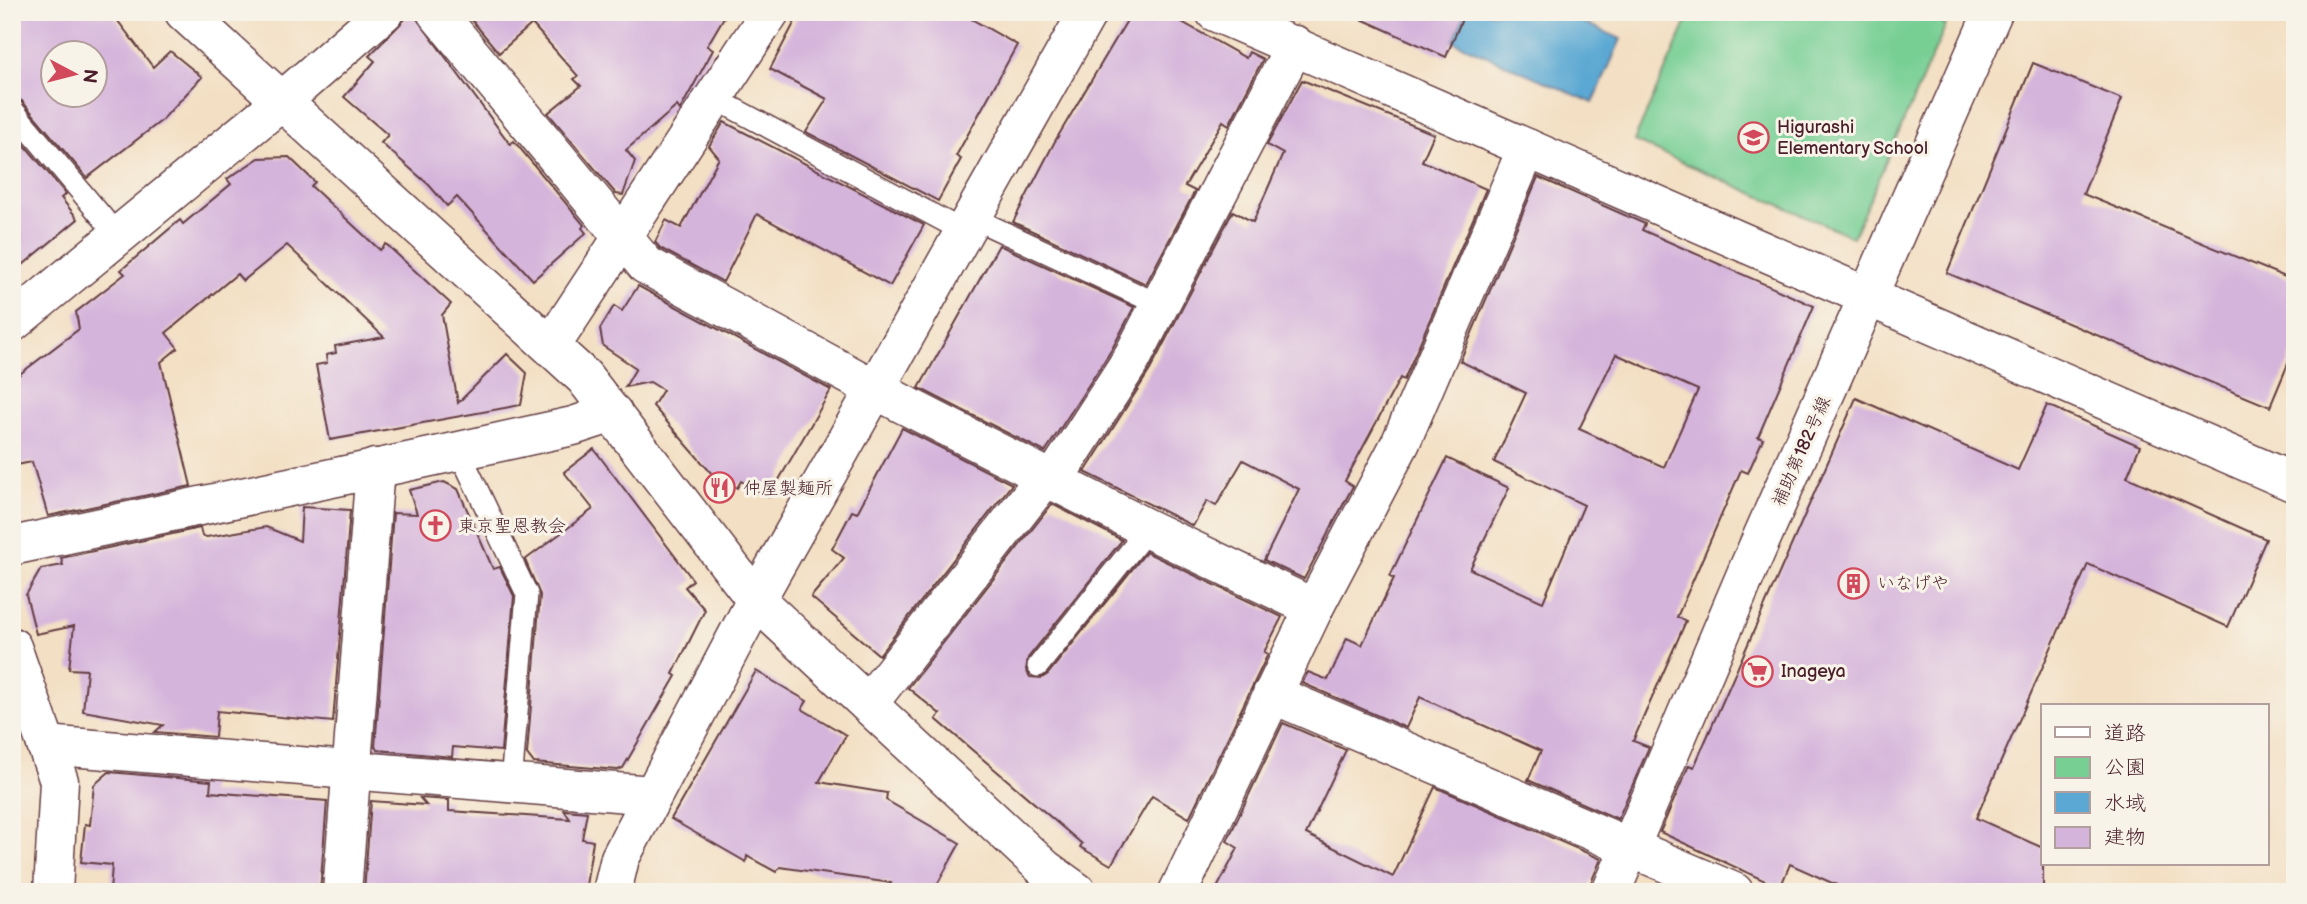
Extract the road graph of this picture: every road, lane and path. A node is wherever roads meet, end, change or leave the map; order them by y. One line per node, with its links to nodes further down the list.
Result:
1 (184, 12): 10 (street)
2 (384, 12): 10 (street)
3 (436, 12): 15 (street)
4 (770, 12): 9 (street)
5 (1088, 12): 13 (street)
6 (1215, 12): 8 (street)
7 (1993, 12): 16 (street, 補助第182号線)
8 (1295, 45): 12 (street); 17 (street)
9 (713, 98): 13 (lane); 15 (street)
10 (282, 101): 14 (street); 19 (street)
11 (12, 109): 14 (lane)
12 (1527, 148): 16 (street); 29 (street)
13 (969, 225): 17 (lane); 20 (street)
14 (118, 236): 18 (street)
15 (622, 236): 19 (street); 20 (street)
16 (1869, 299): 25 (street); 38 (street, 補助第182号線)
17 (1160, 305): 24 (street)
18 (12, 323)
19 (551, 346): 21 (street)
20 (876, 389): 24 (street); 28 (street)
21 (613, 413): 22 (street); 28 (street)
22 (459, 451): 23 (street); 36 (lane)
23 (375, 468): 27 (street); 35 (street)
24 (1050, 477): 26 (street); 33 (street)
25 (2295, 483)
26 (1148, 528): 29 (street); 31 (lane)
27 (12, 546)
28 (756, 600): 33 (street); 37 (street)
29 (1314, 608): 32 (street)
30 (12, 647): 34 (street)
31 (1038, 666)
32 (1272, 694): 38 (street); 43 (street)
33 (868, 704): 42 (street)
34 (46, 745): 35 (street); 39 (street)
35 (351, 771): 36 (street); 40 (street)
36 (511, 784): 37 (street)
37 (652, 796): 41 (street)
38 (1630, 847): 44 (street, 補助第182号線); 45 (street)
39 (53, 892)
40 (342, 892)
41 (612, 892)
42 (1077, 892)
43 (1178, 892)
44 (1611, 892)
45 (1734, 892)

